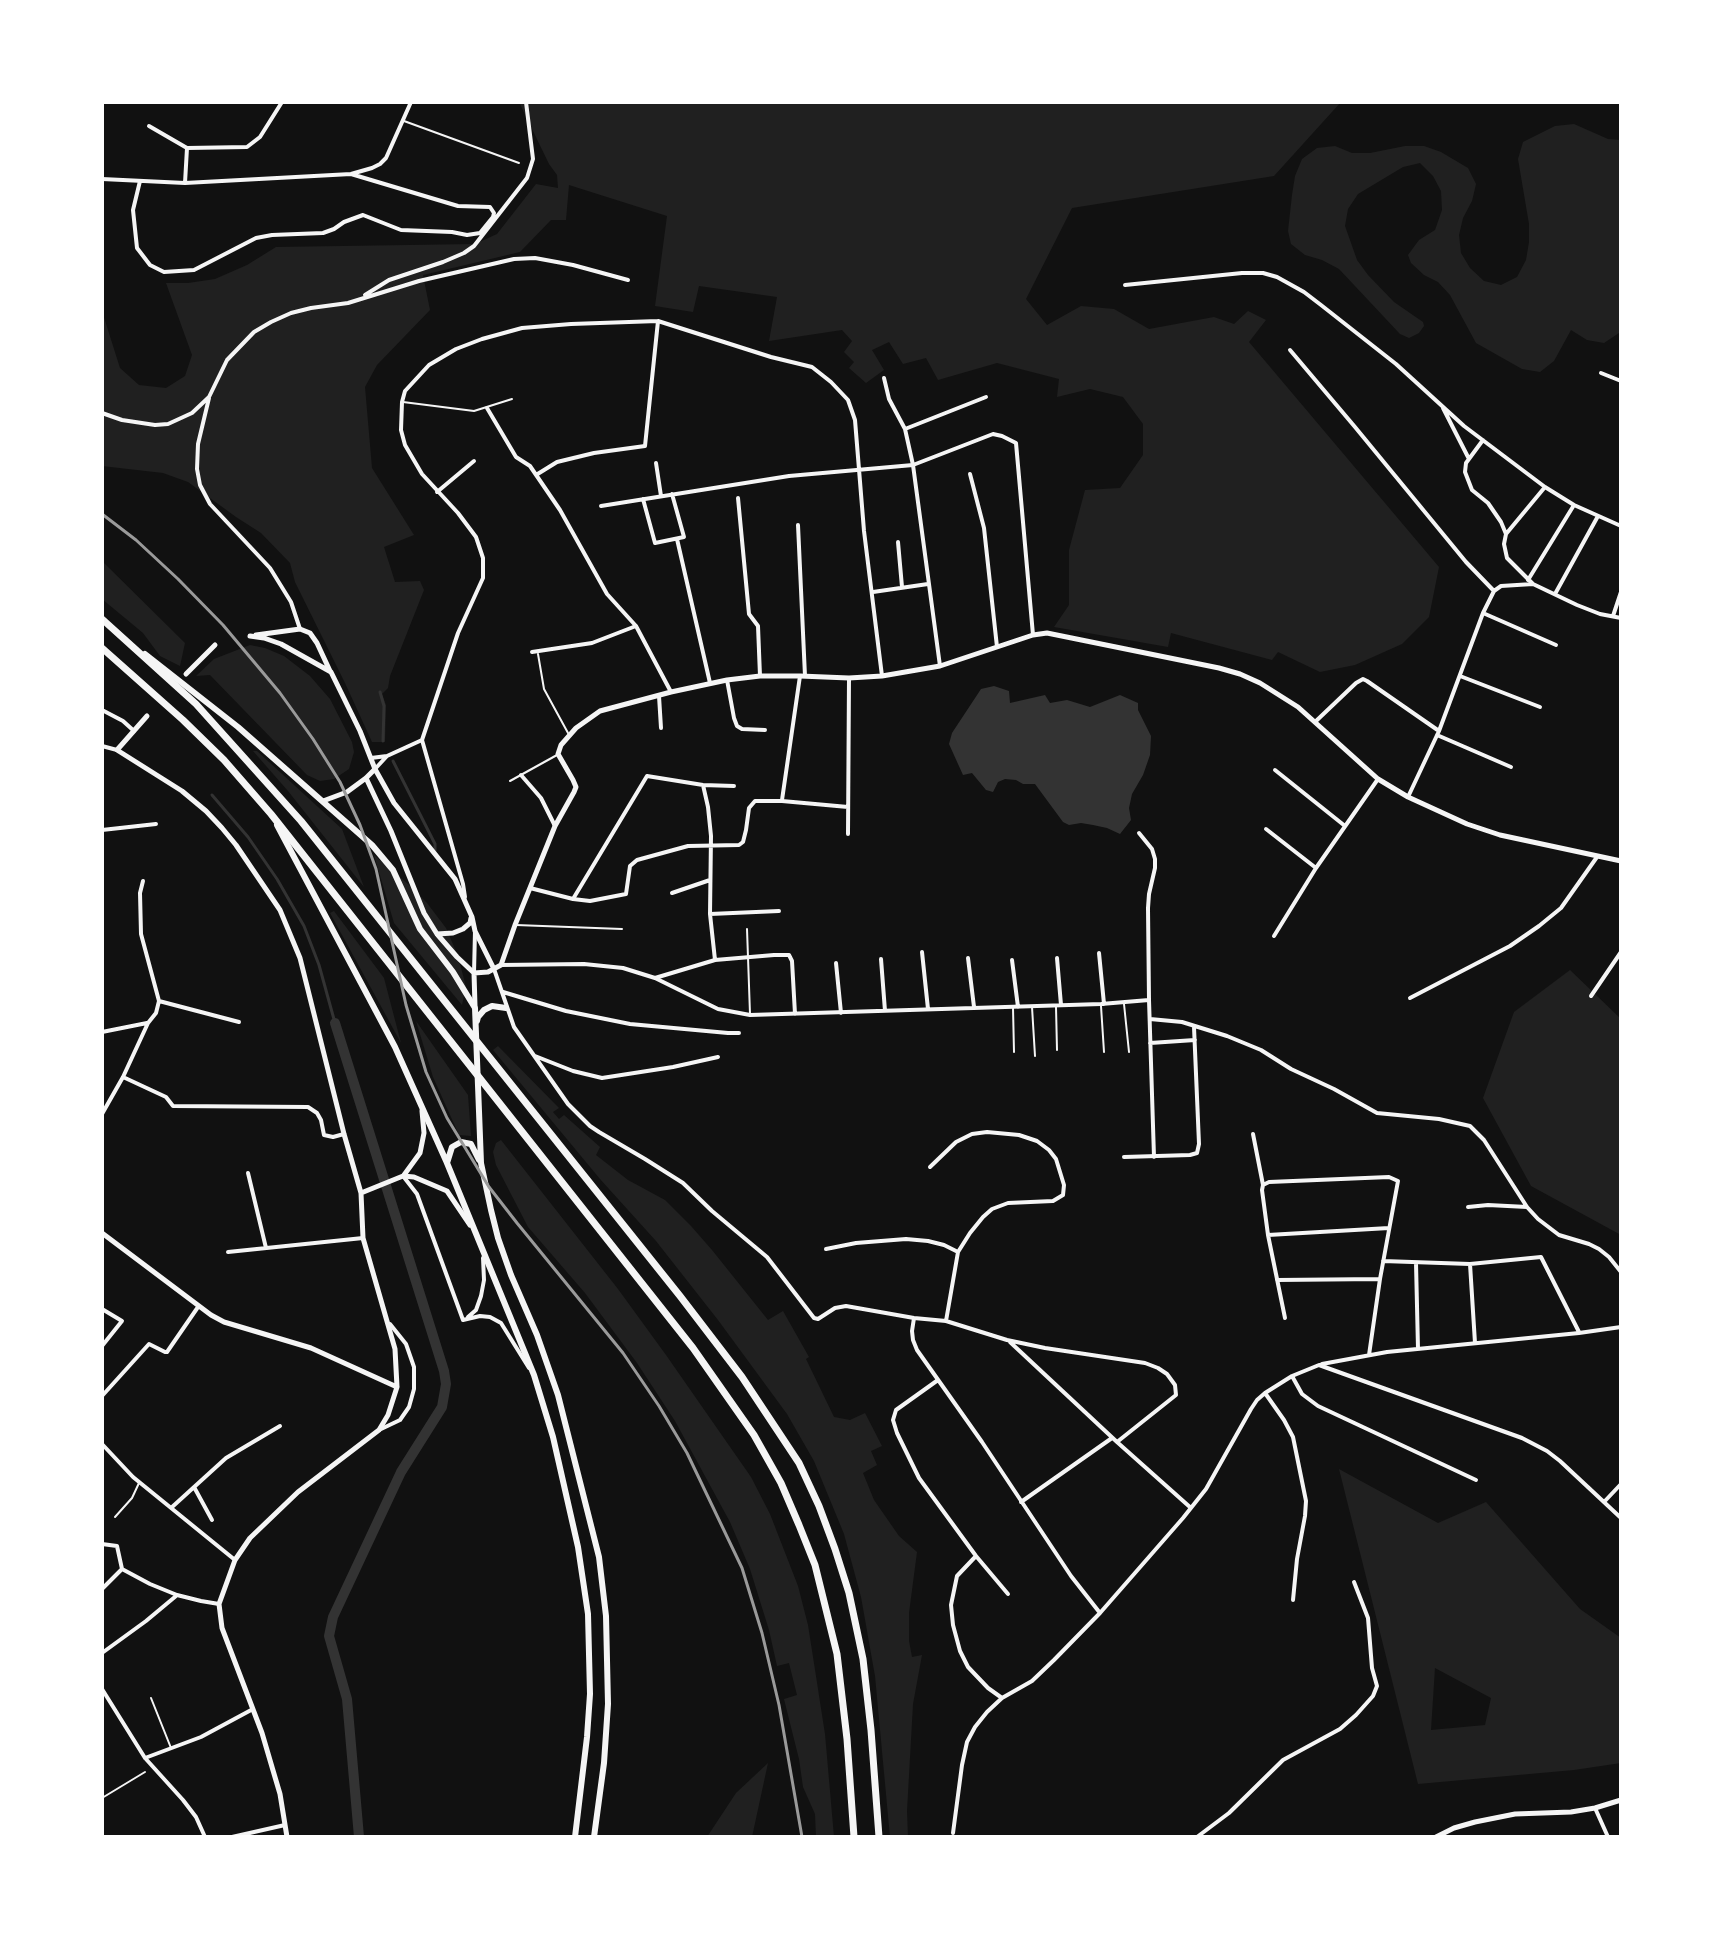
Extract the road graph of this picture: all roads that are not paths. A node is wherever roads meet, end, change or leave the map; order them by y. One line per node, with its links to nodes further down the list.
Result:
1 (411, 102): 4 (street)
2 (526, 102): 14 (street)
3 (279, 103): 6 (street)
4 (403, 121): 7 (lane); 8 (street)
5 (149, 126): 6 (street)
6 (187, 148): 11 (street)
7 (519, 163)
8 (351, 174): 10 (street); 11 (street)
9 (102, 179): 10 (street)
10 (140, 181): 11 (street)
11 (185, 183)
12 (628, 280): 14 (street)
13 (1125, 285): 24 (street)
14 (359, 299): 20 (street)
15 (658, 321): 23 (street); 33 (street); 35 (street)
16 (1290, 350): 53 (street)
17 (1601, 373): 19 (street)
18 (884, 378): 27 (street)
19 (1621, 381)
20 (209, 397): 26 (street); 62 (street)
21 (986, 397): 27 (street)
22 (512, 399): 25 (lane)
23 (402, 402): 25 (lane); 37 (street)
24 (1442, 406): 28 (street); 29 (street)
25 (487, 408): 35 (street)
26 (102, 413)
27 (905, 429): 32 (street)
28 (1483, 440): 29 (street); 36 (street)
29 (1469, 459): 47 (street)
30 (474, 461): 37 (street)
31 (656, 463): 39 (street)
32 (913, 465): 33 (street); 51 (street); 63 (street)
33 (860, 471): 38 (street); 54 (street)
34 (970, 474): 67 (street)
35 (536, 475): 61 (street)
36 (1545, 487): 42 (street); 47 (street)
37 (437, 492): 91 (street)
38 (672, 494): 39 (street); 48 (street)
39 (661, 496): 41 (street)
40 (738, 498): 73 (street)
41 (643, 499): 43 (street); 48 (street)
42 (1574, 505): 44 (street); 50 (street)
43 (601, 506)
44 (1598, 516): 46 (street); 56 (street)
45 (798, 525): 74 (street)
46 (1621, 526)
47 (1506, 534): 50 (street)
48 (677, 539): 79 (street)
49 (898, 542): 52 (street)
50 (1530, 582): 53 (street); 56 (street)
51 (928, 584): 52 (street); 70 (street)
52 (902, 587): 54 (street)
53 (1494, 591): 57 (street)
54 (873, 592): 75 (street)
55 (1621, 592): 58 (street)
56 (1555, 594): 58 (street)
57 (1483, 613): 66 (street); 76 (street)
58 (1613, 616): 59 (street)
59 (1621, 618)
60 (102, 619): 64 (highway)
61 (636, 626): 69 (street); 80 (street)
62 (300, 629): 71 (street); 71 (street)
63 (1033, 635): 67 (street); 85 (street)
64 (127, 641): 107 (main road); 285 (highway)
65 (215, 645): 72 (street)
66 (1556, 645)
67 (997, 647): 70 (street)
68 (102, 648): 110 (highway)
69 (535, 652): 90 (lane)
70 (940, 666): 75 (street)
71 (331, 672): 96 (street)
72 (186, 674)
73 (760, 676): 74 (street); 78 (street)
74 (803, 676): 77 (street); 108 (street)
75 (882, 676): 77 (street)
76 (1460, 676): 82 (street); 89 (street)
77 (849, 678): 109 (street)
78 (727, 680): 79 (street); 87 (street)
79 (710, 683): 80 (street)
80 (671, 692): 81 (street)
81 (659, 696): 86 (street); 90 (street)
82 (1540, 707)
83 (102, 710): 88 (street)
84 (147, 716): 88 (street)
85 (1315, 722): 89 (street); 102 (street)
86 (661, 728)
87 (765, 730)
88 (134, 731): 93 (street)
89 (1438, 733): 97 (street); 106 (street)
90 (569, 735): 94 (street)
91 (422, 740): 95 (street); 126 (street)
92 (102, 746): 93 (street)
93 (117, 750): 188 (street)
94 (558, 754): 100 (lane); 112 (street)
95 (387, 756): 96 (street); 98 (street)
96 (371, 758): 98 (street)
97 (1511, 767)
98 (375, 769): 101 (street); 126 (street)
99 (1275, 770): 113 (street)
100 (521, 775): 103 (lane); 112 (street)
101 (366, 778): 107 (street); 135 (street)
102 (1378, 779): 106 (street); 113 (street)
103 (510, 781)
104 (703, 785): 105 (street); 118 (street); 127 (street)
105 (734, 786)
106 (1408, 797): 119 (street)
107 (323, 801): 162 (main road)
108 (782, 801): 109 (street); 118 (street)
109 (848, 807): 117 (street)
110 (271, 814): 186 (main road); 284 (highway)
111 (156, 824): 115 (street)
112 (555, 826): 124 (street)
113 (1345, 826): 121 (street)
114 (1266, 829): 121 (street)
115 (102, 830)
116 (1139, 833): 154 (street)
117 (848, 834)
118 (710, 845): 122 (street); 127 (street)
119 (1597, 857): 120 (street); 153 (street)
120 (1621, 861)
121 (1316, 868): 136 (street)
122 (710, 880): 125 (street); 129 (street)
123 (143, 881): 155 (street)
124 (530, 888): 127 (street); 131 (street)
125 (672, 893)
126 (465, 899): 130 (street)
127 (573, 899)
128 (779, 911): 129 (street)
129 (710, 914): 144 (street)
130 (472, 917): 134 (street); 135 (street)
131 (515, 925): 132 (lane); 147 (street)
132 (622, 929)
133 (747, 929): 140 (lane)
134 (475, 931): 148 (street); 149 (street)
135 (437, 934): 149 (street)
136 (1274, 936)
137 (922, 952): 164 (street)
138 (1621, 952): 152 (street)
139 (1099, 953): 157 (street)
140 (748, 957): 144 (street); 167 (street); 168 (lane)
141 (968, 958): 160 (street)
142 (1057, 958): 158 (street)
143 (881, 959): 165 (street)
144 (715, 960): 150 (street)
145 (1012, 960): 161 (street)
146 (836, 963): 166 (street)
147 (501, 965): 148 (street); 150 (street)
148 (494, 969): 149 (street); 151 (street)
149 (474, 973): 162 (street)
150 (655, 978): 168 (street)
151 (503, 992): 163 (street); 175 (street)
152 (1591, 996)
153 (1410, 998)
154 (1149, 1000): 156 (street); 169 (street)
155 (159, 1001): 170 (street); 171 (street)
156 (1124, 1002): 157 (street); 181 (lane)
157 (1102, 1004): 158 (street); 180 (lane)
158 (1059, 1005): 159 (street); 178 (lane)
159 (1032, 1006): 161 (street); 183 (lane)
160 (974, 1007): 161 (street); 164 (street)
161 (1016, 1007): 179 (lane)
162 (475, 1008): 173 (main road)
163 (506, 1008): 173 (main road); 182 (street)
164 (928, 1009): 165 (street)
165 (885, 1011): 166 (street)
166 (841, 1013): 167 (street)
167 (795, 1014): 168 (street)
168 (750, 1015)
169 (1150, 1019): 172 (street); 177 (street)
170 (239, 1022)
171 (148, 1023): 174 (street); 185 (street)
172 (1194, 1027): 176 (street); 200 (street)
173 (476, 1029): 193 (main road)
174 (102, 1032)
175 (739, 1033)
176 (1195, 1040): 177 (street); 191 (street)
177 (1150, 1043): 191 (street)
178 (1057, 1050)
179 (1014, 1052)
180 (1104, 1052)
181 (1129, 1052)
182 (533, 1055): 184 (street); 219 (street)
183 (1035, 1056)
184 (718, 1057)
185 (123, 1077): 187 (street); 188 (street)
186 (421, 1107): 192 (main road); 196 (street)
187 (102, 1114)
188 (344, 1134): 198 (street)
189 (1253, 1134): 197 (street)
190 (1124, 1157): 191 (street)
191 (1154, 1157)
192 (447, 1163): 193 (main road); 202 (main road)
193 (481, 1163): 283 (main road)
194 (930, 1167): 210 (street)
195 (248, 1173): 206 (street)
196 (403, 1176): 198 (street); 202 (street); 221 (street)
197 (1263, 1185): 201 (street); 204 (street)
198 (361, 1193): 205 (street)
199 (1468, 1207): 200 (street)
200 (1527, 1207): 214 (street)
201 (1389, 1228): 204 (street); 211 (street)
202 (476, 1232): 209 (main road)
203 (102, 1233): 217 (street)
204 (1268, 1235): 216 (street)
205 (363, 1238): 206 (street); 223 (street)
206 (266, 1248): 208 (street)
207 (826, 1249): 210 (street)
208 (228, 1252)
209 (483, 1252): 221 (street); 232 (main road)
210 (958, 1252): 222 (street)
211 (1383, 1261): 212 (street); 215 (street)
212 (1416, 1262): 213 (street); 229 (street)
213 (1470, 1264): 225 (street); 227 (street)
214 (1621, 1272)
215 (1380, 1279): 216 (street); 230 (street)
216 (1277, 1280): 220 (street)
217 (198, 1307): 235 (street); 237 (street)
218 (102, 1309): 228 (street)
219 (914, 1318): 222 (street); 234 (street)
220 (1285, 1318)
221 (463, 1320): 232 (street)
222 (946, 1321): 226 (street)
223 (388, 1322): 235 (street); 239 (street)
224 (1621, 1327): 225 (street)
225 (1579, 1333): 227 (street)
226 (1007, 1340): 240 (street); 240 (street)
227 (1475, 1343): 229 (street)
228 (102, 1346)
229 (1418, 1349): 230 (street)
230 (1369, 1355): 231 (street)
231 (1319, 1365): 233 (street); 249 (street)
232 (534, 1375): 282 (main road)
233 (1292, 1376): 236 (street); 244 (street)
234 (938, 1380): 248 (street); 256 (street)
235 (397, 1387): 239 (street)
236 (1265, 1393): 251 (street); 263 (street)
237 (102, 1396)
238 (280, 1426): 247 (street)
239 (379, 1430): 257 (street)
240 (1115, 1440): 248 (street); 251 (street)
241 (102, 1444): 242 (street)
242 (108, 1451): 243 (lane); 245 (street)
243 (102, 1454)
244 (1476, 1480)
245 (139, 1482): 250 (street); 252 (lane)
246 (1621, 1484): 249 (street)
247 (194, 1487): 250 (street); 254 (street)
248 (1021, 1502): 265 (street)
249 (1604, 1502): 253 (street)
250 (171, 1508): 257 (street)
251 (1191, 1508): 265 (street)
252 (115, 1517)
253 (1621, 1518)
254 (212, 1520)
255 (102, 1544): 258 (street)
256 (976, 1556): 261 (street); 269 (street)
257 (235, 1560): 264 (street)
258 (122, 1569): 260 (street); 262 (street)
259 (1354, 1582): 286 (street)
260 (102, 1589)
261 (1008, 1594)
262 (177, 1595): 264 (street); 266 (street)
263 (1293, 1600)
264 (219, 1604): 270 (street)
265 (1100, 1613): 269 (street)
266 (102, 1653)
267 (102, 1689): 272 (street)
268 (151, 1698): 271 (lane)
269 (1002, 1698): 278 (street)
270 (253, 1709): 271 (street); 277 (street)
271 (171, 1749): 272 (street)
272 (145, 1758): 279 (street)
273 (145, 1772): 274 (lane)
274 (102, 1798)
275 (1621, 1800): 276 (street)
276 (1595, 1808): 287 (street); 288 (street)
277 (285, 1825): 280 (street); 281 (street)
278 (953, 1833)
279 (205, 1837)
280 (232, 1837)
281 (287, 1837)
282 (575, 1837)
283 (594, 1837)
284 (854, 1837)
285 (879, 1837)
286 (1197, 1837)
287 (1436, 1837)
288 (1608, 1837)

